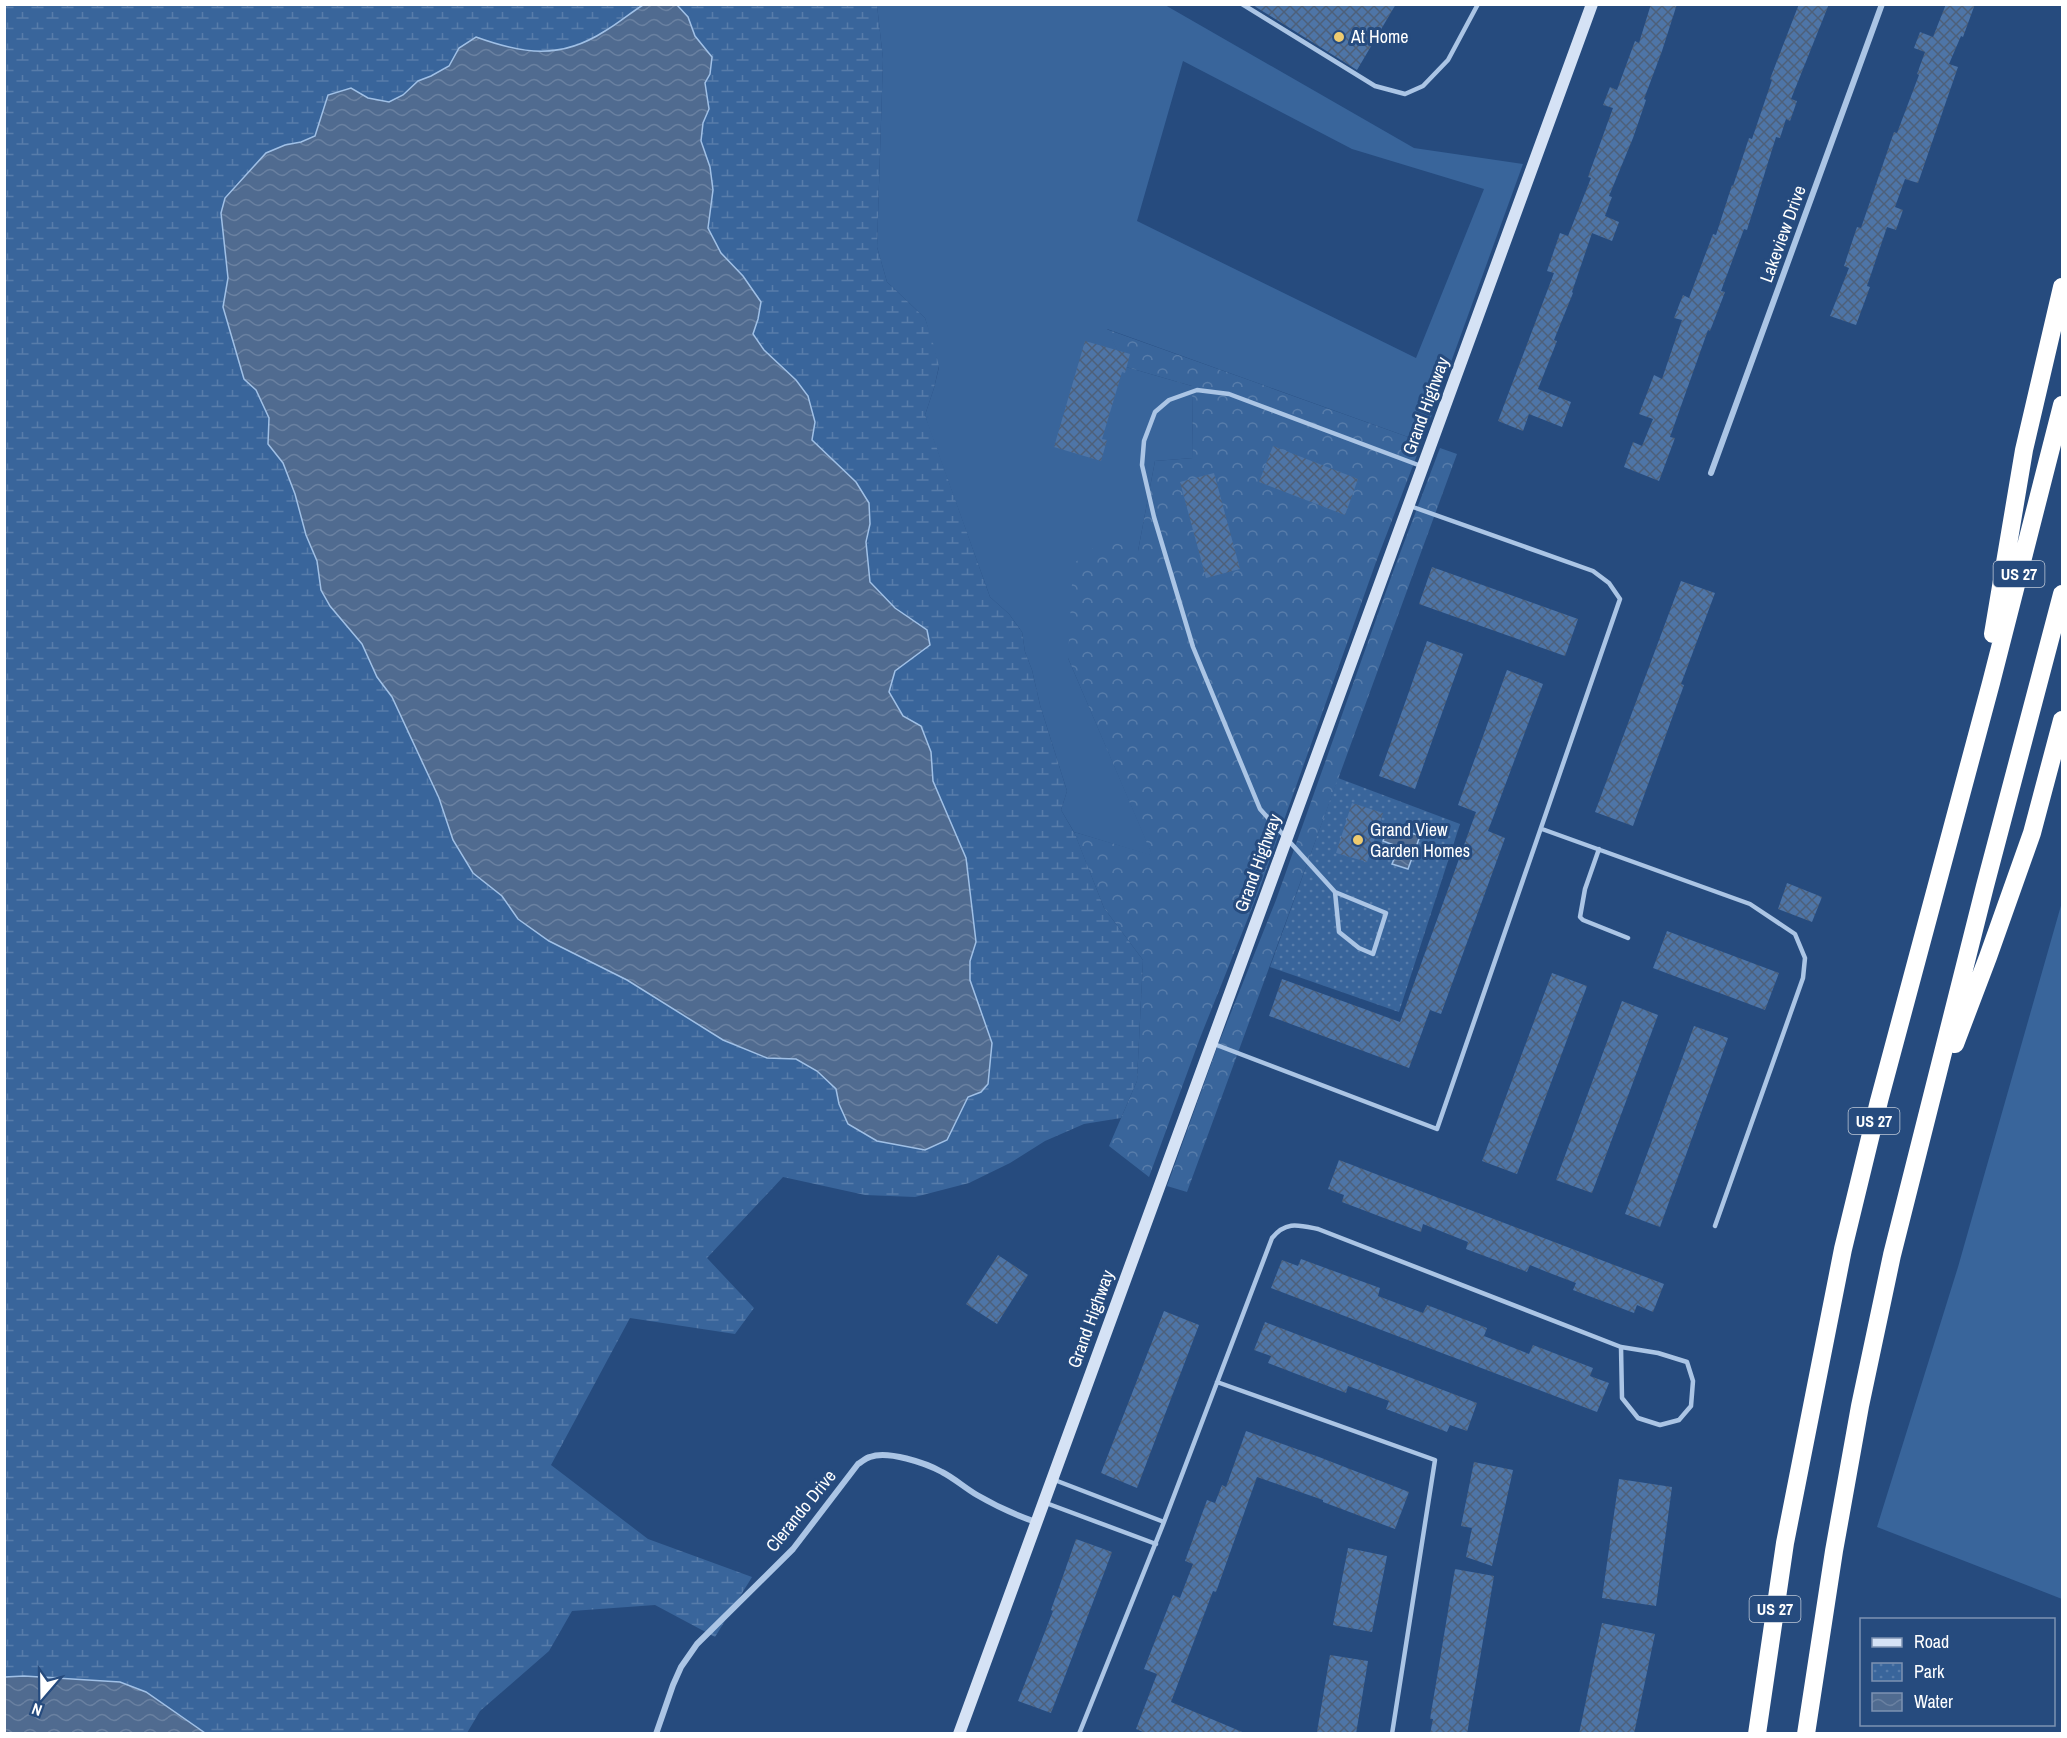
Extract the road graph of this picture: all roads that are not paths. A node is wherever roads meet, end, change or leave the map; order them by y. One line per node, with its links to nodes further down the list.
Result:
1 (1242, 4): 2 (lane)
2 (1478, 4)
3 (1592, 4): 7 (street, Grand Highway)
4 (1882, 4): 8 (street, Lakeview Drive)
5 (2062, 287): 12 (highway)
6 (2062, 405): 12 (highway, US 27)
7 (1423, 467): 9 (street, Grand Highway); 14 (lane)
8 (1711, 473)
9 (1409, 505): 13 (lane); 14 (street, Grand Highway)
10 (2062, 594): 19 (highway, US 27)
11 (2062, 720): 19 (highway)
12 (1975, 742): 28 (highway, US 27)
13 (1542, 829): 15 (lane); 18 (lane)
14 (1287, 837): 16 (lane); 18 (street, Grand Highway)
15 (1599, 849): 17 (lane); 20 (lane)
16 (1335, 892): 16 (lane)
17 (1628, 938)
18 (1212, 1043): 23 (street, Grand Highway)
19 (1927, 1116): 33 (highway, US 27)
20 (1715, 1226)
21 (1621, 1347): 21 (lane); 22 (lane)
22 (1216, 1382): 26 (lane); 32 (lane)
23 (1052, 1479): 24 (street, Grand Highway); 26 (lane)
24 (1044, 1502): 25 (street, Grand Highway); 27 (lane)
25 (1036, 1522): 29 (street, Clerando Drive); 30 (street, Grand Highway)
26 (1164, 1522): 27 (lane)
27 (1156, 1544): 31 (lane)
28 (1759, 1728)
29 (656, 1734)
30 (959, 1734)
31 (1079, 1734)
32 (1392, 1734)
33 (1806, 1734)

